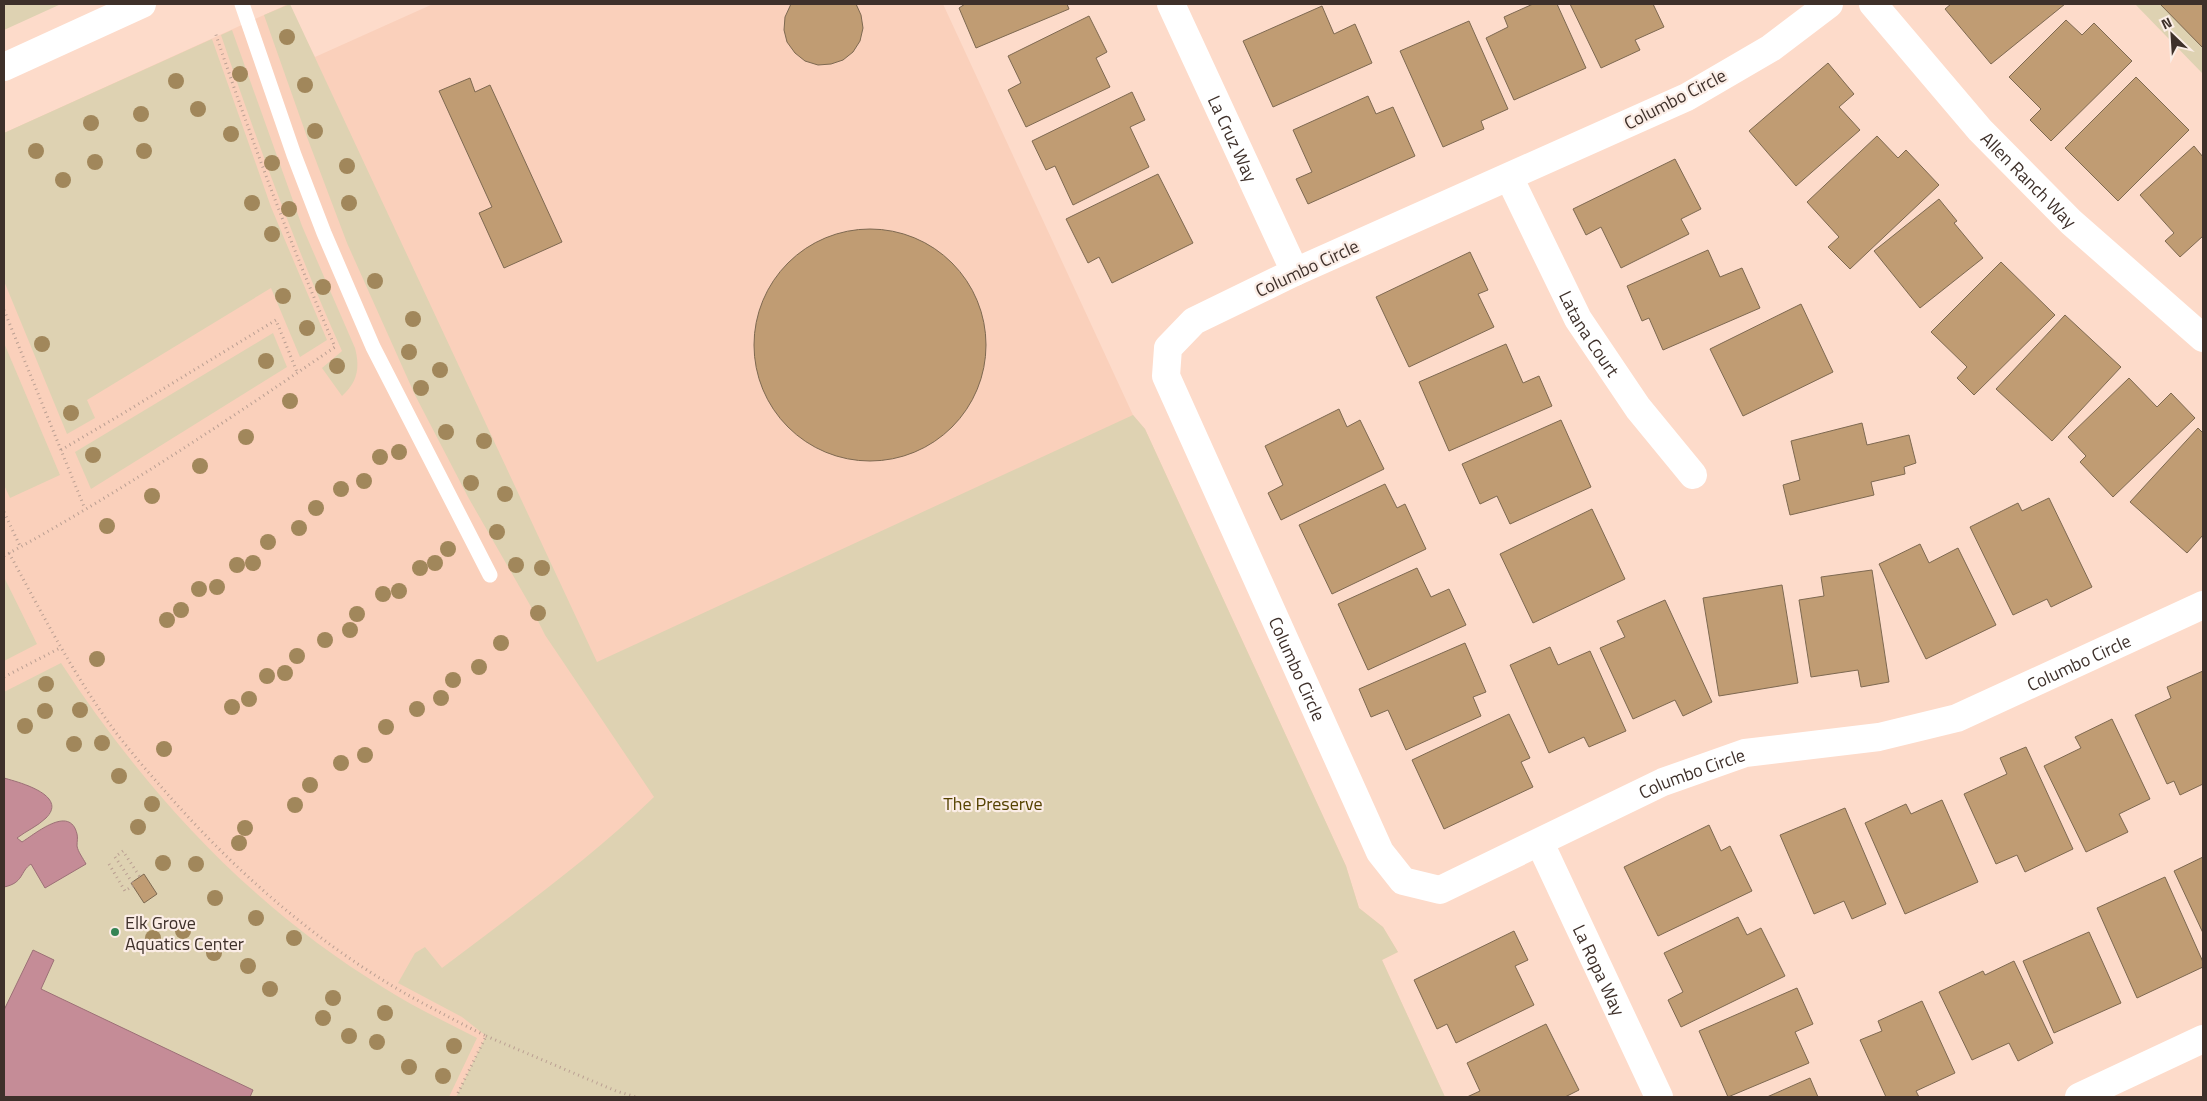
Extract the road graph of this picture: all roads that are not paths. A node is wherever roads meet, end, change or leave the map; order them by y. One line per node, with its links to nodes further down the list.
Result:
1 (142, 4): 6 (street)
2 (242, 4): 11 (lane)
3 (1171, 4): 8 (street, La Cruz Way)
4 (1830, 4): 7 (street, Columbo Circle)
5 (1873, 4): 9 (street, Allen Ranch Way)
6 (4, 67)
7 (1509, 177): 8 (street, Columbo Circle); 10 (street, Latana Court)
8 (1296, 272): 13 (street, Columbo Circle)
9 (2203, 338)
10 (1693, 475)
11 (490, 575)
12 (2203, 605): 13 (street, Columbo Circle)
13 (1540, 843): 15 (street, La Ropa Way)
14 (2203, 1039): 16 (street)
15 (1659, 1097)
16 (2078, 1097)

